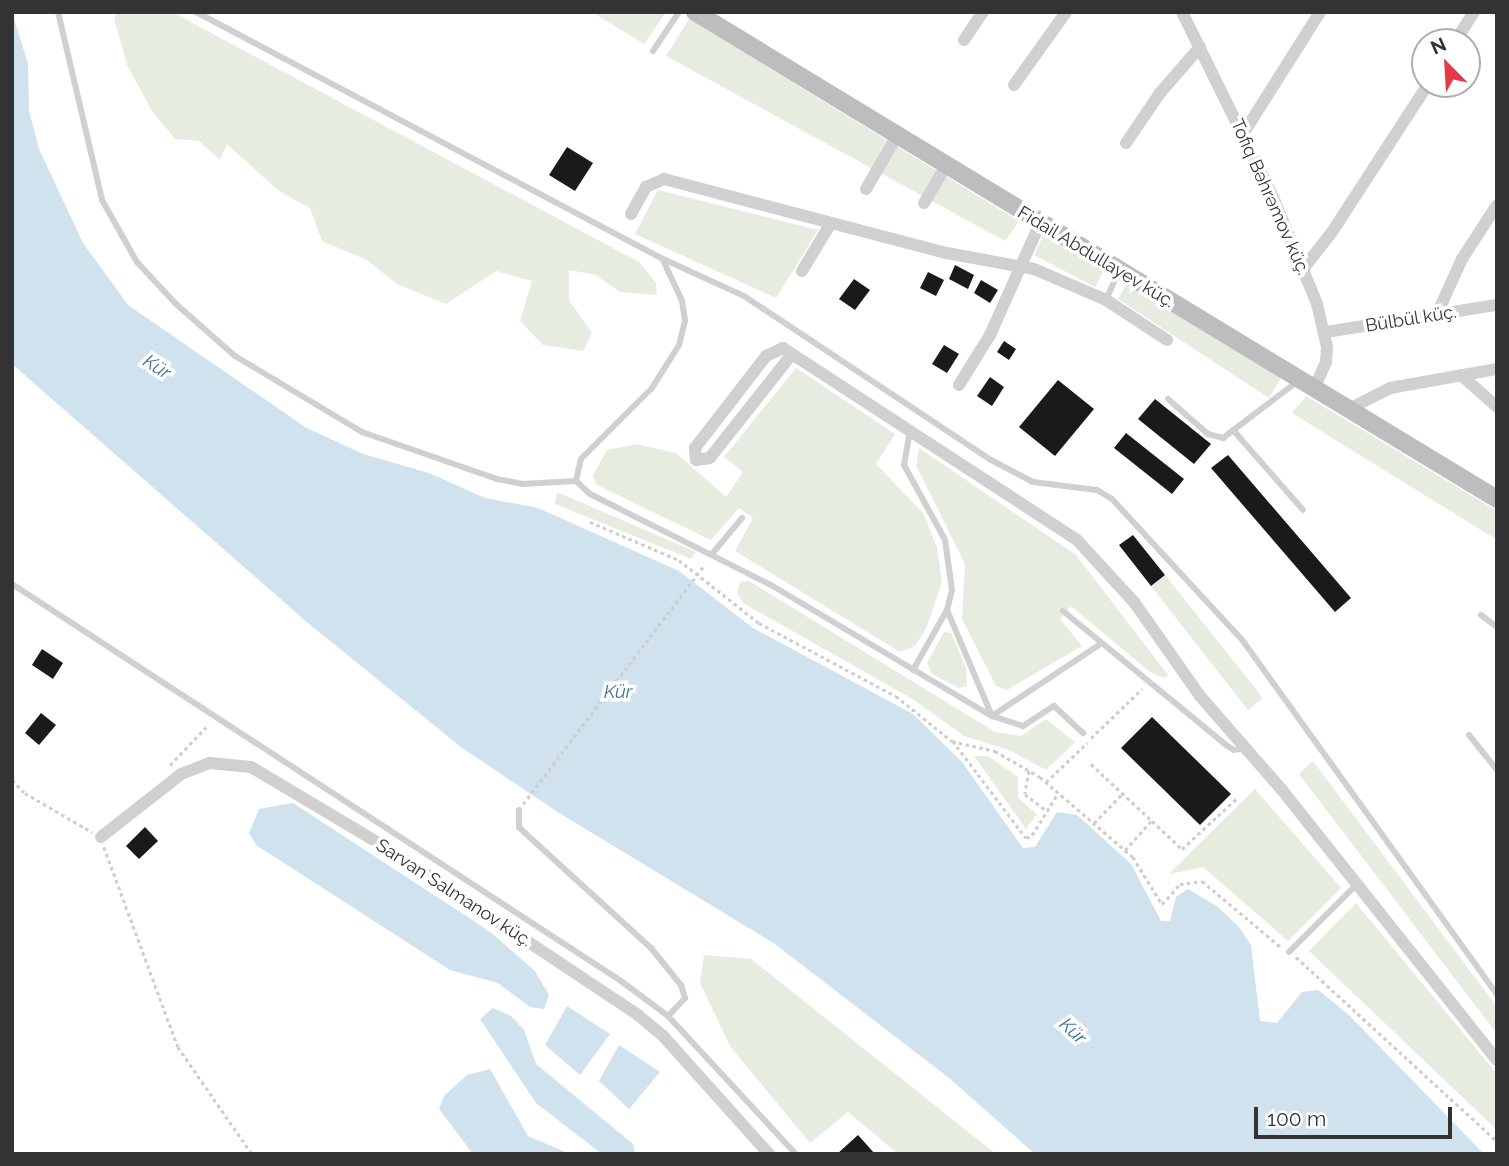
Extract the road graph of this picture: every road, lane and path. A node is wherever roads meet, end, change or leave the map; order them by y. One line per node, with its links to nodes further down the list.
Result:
1 (58, 12): 46 (lane)
2 (196, 12): 26 (lane)
3 (679, 12): 13 (lane)
4 (695, 12): 17 (street, Fidail Abdullayev küç.)
5 (983, 12): 11 (street)
6 (1066, 12): 14 (street)
7 (1182, 12): 12 (street, Tofiq Bəhrəmov küç.)
8 (1320, 12): 16 (street)
9 (1474, 12): 10 (street)
10 (1464, 28)
11 (964, 40)
12 (1200, 47): 16 (street, Tofiq Bəhrəmov küç.); 18 (street)
13 (653, 51)
14 (1014, 85)
15 (1419, 98): 28 (street)
16 (1243, 134): 28 (street, Tofiq Bəhrəmov küç.)
17 (897, 136): 19 (street, Fidail Abdullayev küç.); 20 (street)
18 (1126, 143)
19 (946, 166): 21 (street); 25 (street, Fidail Abdullayev küç.)
20 (866, 189)
21 (924, 203)
22 (1497, 205): 33 (street)
23 (631, 214): 24 (street)
24 (831, 223): 27 (street); 29 (street)
25 (1040, 223): 27 (street); 30 (street, Fidail Abdullayev küç.)
26 (662, 258): 46 (lane); 82 (lane)
27 (1018, 264): 31 (street); 40 (street)
28 (1303, 269): 34 (street, Tofiq Bəhrəmov küç.)
29 (802, 271)
30 (1119, 271): 31 (lane); 39 (street, Fidail Abdullayev küç.)
31 (1106, 300): 35 (street)
32 (1497, 305): 33 (street, Bülbül küç.)
33 (1437, 314): 34 (street, Bülbül küç.)
34 (1326, 332): 39 (street, Tofiq Bəhrəmov küç.)
35 (1167, 340)
36 (792, 354): 36 (street); 45 (street)
37 (1497, 369): 38 (street)
38 (1461, 375): 42 (street); 43 (street)
39 (1307, 384): 43 (street, Fidail Abdullayev küç.); 44 (lane)
40 (958, 385)
41 (1168, 399): 44 (lane)
42 (1497, 407)
43 (1349, 409): 47 (street, Fidail Abdullayev küç.)
44 (1233, 430): 48 (lane)
45 (910, 431): 54 (lane); 65 (street)
46 (576, 481): 51 (lane)
47 (1497, 499)
48 (1303, 510)
49 (742, 518): 51 (lane)
50 (590, 522): 52 (path)
51 (712, 554): 52 (path); 59 (lane)
52 (698, 572): 64 (path); 74 (path)
53 (12, 584): 83 (lane)
54 (947, 610): 59 (lane); 61 (lane)
55 (1063, 611): 58 (lane)
56 (1481, 615): 57 (lane)
57 (1497, 627)
58 (1100, 645): 60 (lane); 61 (lane)
59 (913, 670): 61 (lane)
60 (1149, 682): 65 (lane); 70 (path)
61 (992, 716): 62 (lane)
62 (1083, 733)
63 (1469, 735): 67 (lane)
64 (952, 741): 68 (path); 75 (path)
65 (1244, 748): 80 (street)
66 (1091, 764): 71 (path)
67 (1497, 770)
68 (1029, 771): 70 (path); 75 (path)
69 (12, 780): 78 (path)
70 (1046, 782): 72 (path)
71 (1123, 792): 76 (path); 77 (path)
72 (1058, 793): 75 (path); 77 (path)
73 (1236, 799): 76 (path)
74 (519, 810): 83 (lane)
75 (1047, 811)
76 (1152, 821): 79 (path)
77 (1094, 824): 79 (path)
78 (101, 837): 86 (path); 87 (street, Sarvan Salmanov küç.)
79 (1125, 850): 81 (path)
80 (1356, 885): 81 (lane); 84 (street)
81 (1289, 952): 85 (path)
82 (1497, 995)
83 (667, 1016): 88 (lane)
84 (1497, 1060)
85 (1497, 1141)
86 (252, 1154)
87 (769, 1154)
88 (796, 1154)

